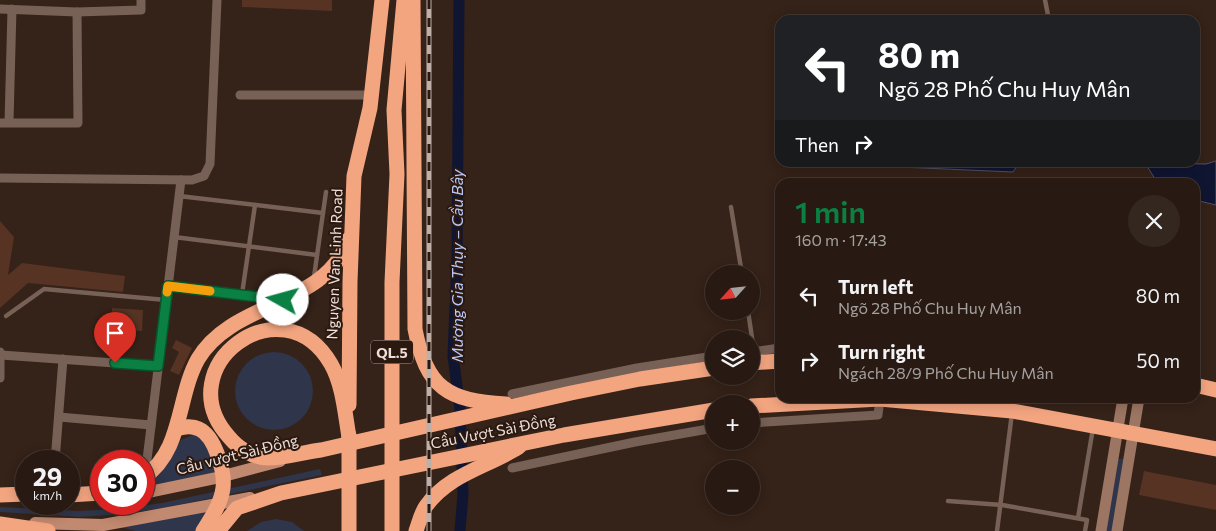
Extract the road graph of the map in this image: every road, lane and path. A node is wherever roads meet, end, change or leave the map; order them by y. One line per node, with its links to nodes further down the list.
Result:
1 (141, 0): 9 (street)
2 (218, 0): 15 (street)
3 (382, 0): 12 (highway, Nguyen Van Linh Road / QL.5)
4 (404, 0): 84 (highway, QL.5)
5 (413, 0): 50 (highway)
6 (1046, 0): 10 (lane)
7 (0, 9): 8 (street)
8 (12, 9): 9 (street); 13 (street)
9 (77, 12): 13 (street)
10 (1048, 15)
11 (240, 95): 12 (street)
12 (372, 95): 18 (highway, Nguyen Van Linh Road / QL.5)
13 (4, 122)
14 (0, 178): 15 (street)
15 (180, 180): 17 (street)
16 (326, 192): 21 (lane)
17 (179, 196): 19 (lane); 22 (street)
18 (353, 200): 26 (highway); 62 (highway, Nguyen Van Linh Road / QL.5)
19 (255, 205): 21 (lane); 23 (lane)
20 (731, 206): 25 (lane)
21 (323, 213): 24 (lane)
22 (174, 237): 23 (lane); 27 (street)
23 (249, 247): 24 (lane); 28 (lane)
24 (317, 255): 26 (lane)
25 (741, 265)
26 (313, 284): 30 (highway)
27 (168, 286): 28 (street); 29 (street)
28 (242, 294): 30 (street)
29 (166, 300): 31 (lane); 39 (street)
30 (283, 300): 58 (highway)
31 (6, 316)
32 (775, 349): 33 (street)
33 (760, 353)
34 (1, 354): 37 (street); 41 (street)
35 (705, 357): 44 (street)
36 (760, 357): 38 (highway)
37 (63, 359): 39 (street); 54 (street)
38 (775, 360)
39 (158, 366): 56 (street)
40 (705, 369): 50 (highway, Cầu Vượt Sài Đồng)
41 (0, 378)
42 (1200, 386): 43 (highway)
43 (1216, 390)
44 (512, 394)
45 (804, 403): 51 (highway)
46 (880, 403): 55 (street)
47 (924, 403): 53 (highway)
48 (1122, 403): 60 (street)
49 (1138, 403): 61 (street)
50 (525, 405): 67 (highway, Cầu Vượt Sài Đồng)
51 (760, 405)
52 (705, 411): 63 (highway, Cầu Vượt Sài Đồng)
53 (1012, 411): 57 (highway); 76 (lane)
54 (59, 417): 56 (street); 65 (street)
55 (760, 422)
56 (151, 425): 66 (street)
57 (1093, 427): 60 (highway); 77 (lane)
58 (176, 429): 68 (highway); 80 (highway)
59 (705, 430): 69 (street)
60 (1118, 431): 61 (highway); 88 (street)
61 (1133, 434): 64 (highway); 89 (street)
62 (349, 437): 67 (highway, Cầu Vượt Sài Đồng); 70 (highway, Nguyen Van Linh Road / QL.5)
63 (527, 442): 72 (highway, Cầu Vượt Sài Đồng); 85 (highway)
64 (1216, 449)
65 (56, 450)
66 (148, 450)
67 (321, 450): 71 (main road, Cầu vượt Sài Đồng)
68 (155, 467)
69 (512, 468)
70 (350, 486): 82 (highway); 83 (highway, Nguyen Van Linh Road / QL.5)
71 (155, 491)
72 (281, 493): 78 (main road); 81 (highway, Cầu Vượt Sài Đồng)
73 (0, 496): 74 (highway)
74 (15, 496)
75 (948, 501): 76 (lane)
76 (1002, 505): 77 (lane); 86 (lane)
77 (1078, 518): 87 (lane)
78 (0, 523): 79 (highway)
79 (48, 531)
80 (203, 531)
81 (218, 531)
82 (344, 531)
83 (349, 531)
84 (392, 531)
85 (416, 531)
86 (997, 531)
87 (1085, 531)
88 (1101, 531)
89 (1117, 531)

